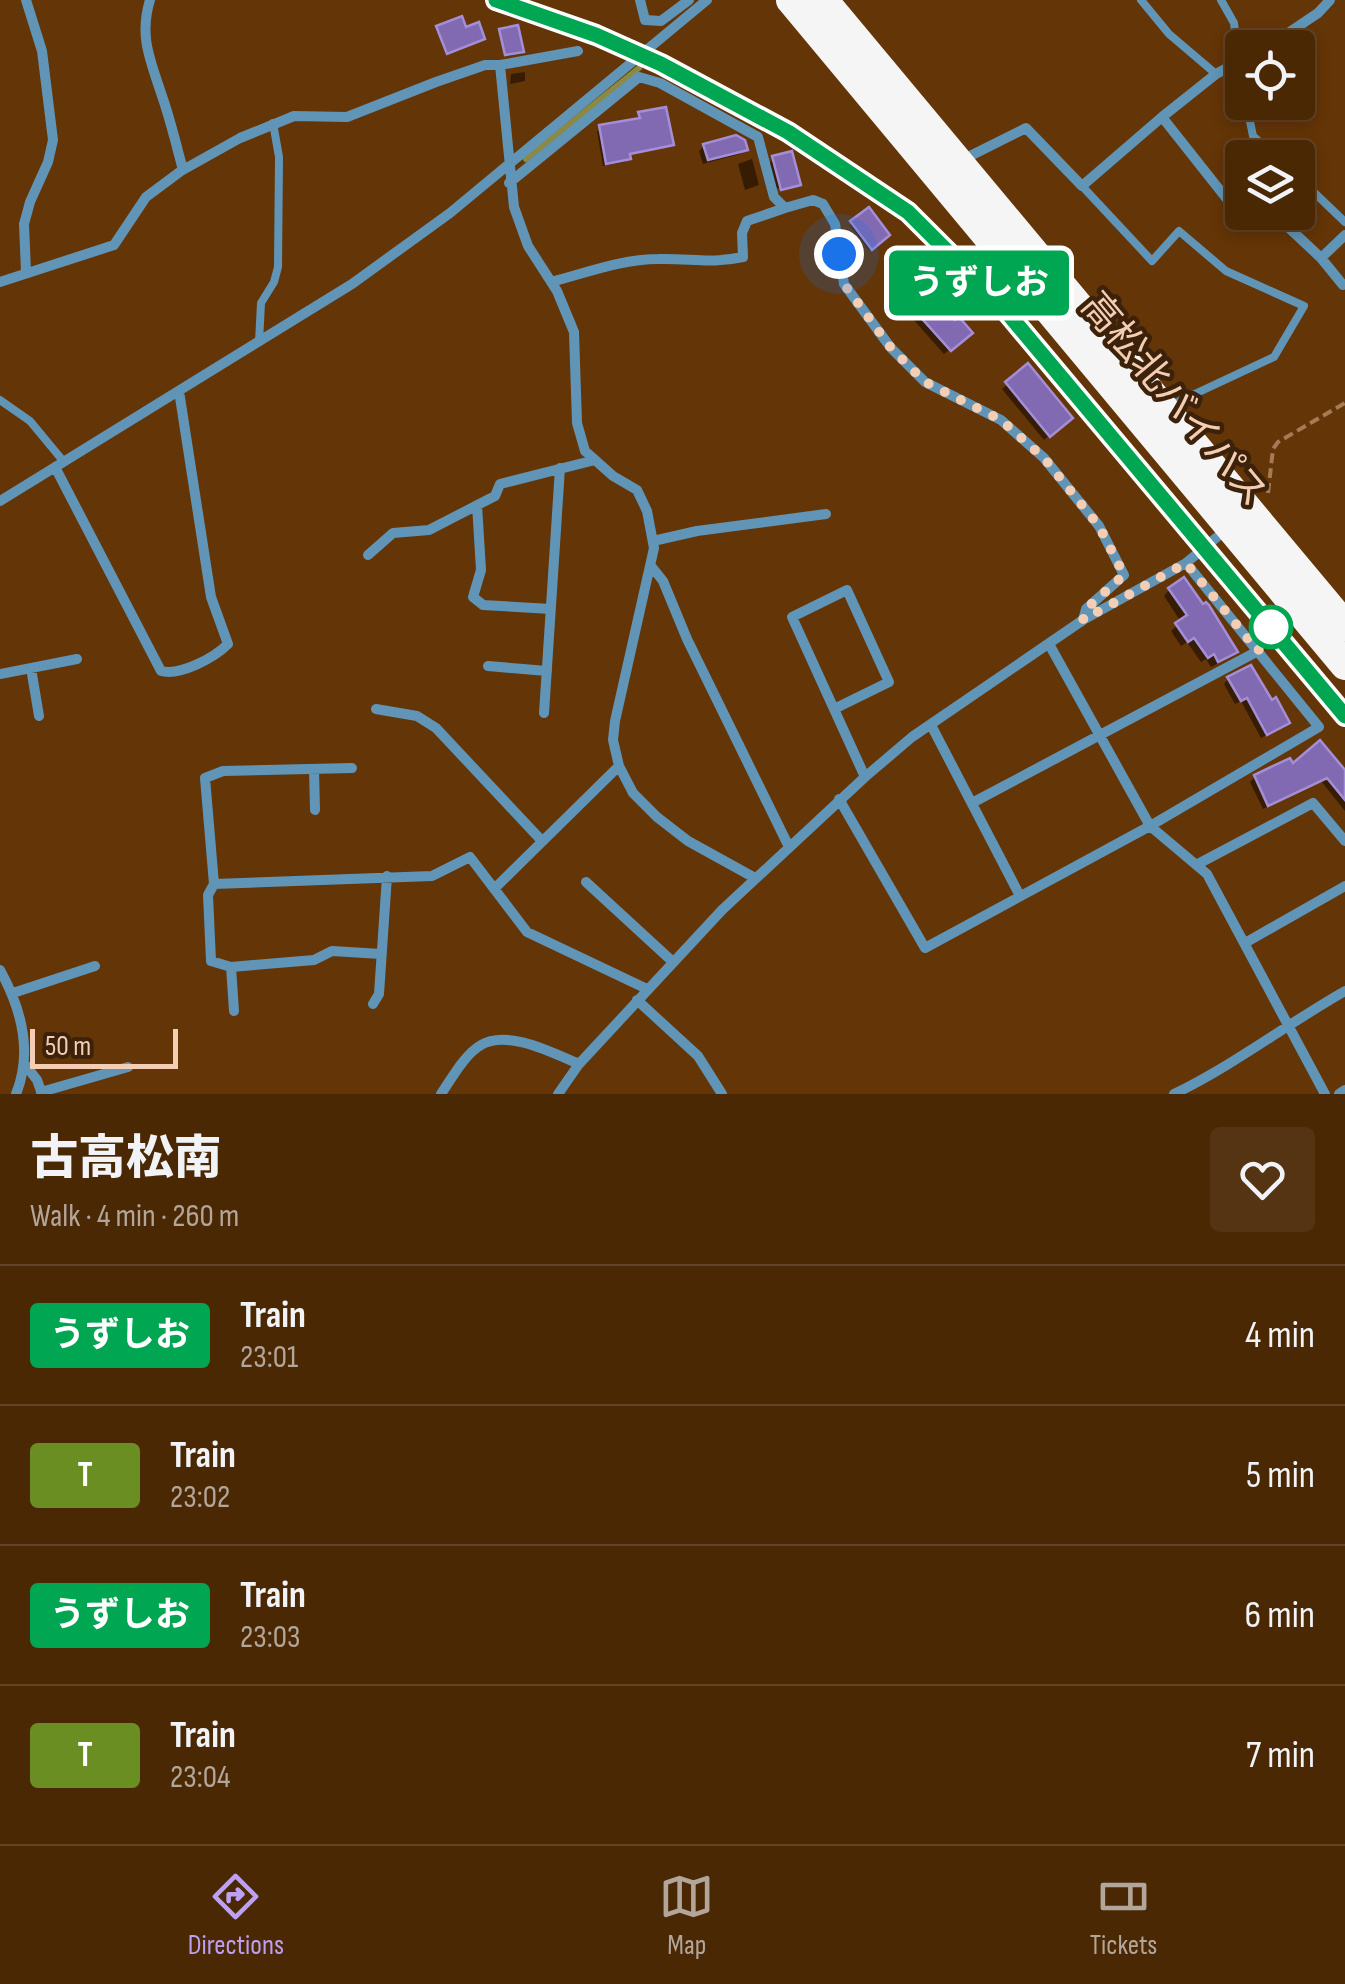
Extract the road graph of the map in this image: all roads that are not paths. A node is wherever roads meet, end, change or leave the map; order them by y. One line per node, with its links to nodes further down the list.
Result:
1 (26, 0): 31 (street)
2 (150, 0): 21 (street)
3 (640, 0): 4 (street)
4 (689, 0)
5 (707, 0): 20 (street)
6 (791, 0): 45 (highway, 高松北バイパス)
7 (822, 0): 19 (highway, 高松北バイパス)
8 (1141, 0): 16 (lane)
9 (1221, 0): 11 (lane)
10 (1330, 0): 12 (street)
11 (1235, 30)
12 (1293, 30)
13 (578, 51): 14 (street)
14 (500, 65): 18 (street); 20 (street)
15 (1225, 70): 16 (street)
16 (1216, 74): 17 (street)
17 (1162, 117): 23 (street); 25 (street)
18 (273, 123): 21 (street); 35 (lane)
19 (958, 162): 23 (street); 38 (highway, 高松北バイパス)
20 (508, 165): 22 (street); 35 (street)
21 (183, 170): 31 (street)
22 (509, 184): 26 (street); 33 (street)
23 (1082, 186): 38 (lane)
24 (1315, 193): 27 (lane)
25 (1225, 197)
26 (785, 208): 33 (street); 51 (street)
27 (1345, 222)
28 (1291, 230): 30 (street)
29 (1345, 235): 30 (street)
30 (1321, 258): 34 (street)
31 (26, 272): 32 (street)
32 (0, 282)
33 (551, 282): 39 (street)
34 (1343, 285)
35 (259, 342): 36 (street)
36 (179, 391): 40 (street); 40 (street)
37 (0, 400): 40 (lane)
38 (1164, 408): 52 (highway, 高松北バイパス)
39 (594, 460): 41 (street); 46 (street)
40 (59, 465): 42 (street)
41 (560, 468): 43 (street); 50 (street)
42 (0, 501)
43 (477, 505): 47 (street); 50 (street)
44 (826, 514): 46 (street)
45 (1229, 526): 48 (street); 57 (highway, 高松北バイパス)
46 (653, 542): 49 (street)
47 (368, 555)
48 (1186, 563): 51 (street); 54 (street)
49 (651, 566): 67 (street); 77 (street)
50 (552, 609): 59 (street)
51 (1083, 620): 53 (street)
52 (1345, 626)
53 (1049, 644): 65 (street); 66 (street)
54 (1258, 651): 66 (street); 74 (street)
55 (77, 660): 58 (street)
56 (488, 666): 59 (street)
57 (1345, 666)
58 (31, 668): 60 (street); 64 (street)
59 (547, 671): 63 (street)
60 (0, 674)
61 (376, 709): 75 (street)
62 (834, 709): 62 (street); 70 (street)
63 (544, 713)
64 (39, 716)
65 (931, 724): 70 (street); 72 (street)
66 (1100, 736): 72 (street); 74 (street)
67 (619, 766): 75 (street); 80 (street)
68 (352, 768): 69 (street)
69 (314, 769): 73 (street); 82 (street)
70 (865, 777): 71 (street)
71 (839, 799): 77 (street); 85 (street)
72 (972, 803): 85 (street)
73 (316, 810)
74 (1150, 826): 78 (street); 85 (street)
75 (542, 841): 84 (street)
76 (1345, 841): 78 (street)
77 (789, 846): 80 (street)
78 (1196, 865): 86 (street)
79 (386, 876): 82 (street); 84 (street); 87 (street)
80 (755, 878): 88 (street)
81 (586, 882): 88 (street)
82 (214, 884): 90 (street)
83 (1345, 886): 86 (street)
84 (494, 889): 92 (street)
85 (1020, 896)
86 (1246, 942): 98 (street)
87 (381, 954): 90 (street); 96 (street)
88 (673, 962): 92 (street)
89 (95, 966): 94 (street)
90 (231, 967): 97 (street)
91 (0, 970): 94 (street)
92 (647, 989): 95 (street)
93 (1345, 991): 98 (street)
94 (12, 992): 99 (street)
95 (637, 1000): 100 (street); 106 (street)
96 (374, 1004)
97 (234, 1011)
98 (1288, 1024): 107 (street); 108 (street)
99 (24, 1062): 102 (street); 103 (street)
100 (579, 1064): 104 (street); 105 (street)
101 (128, 1066): 102 (street)
102 (42, 1093)
103 (16, 1094)
104 (441, 1094)
105 (558, 1094)
106 (722, 1094)
107 (1174, 1094)
108 (1325, 1094)

